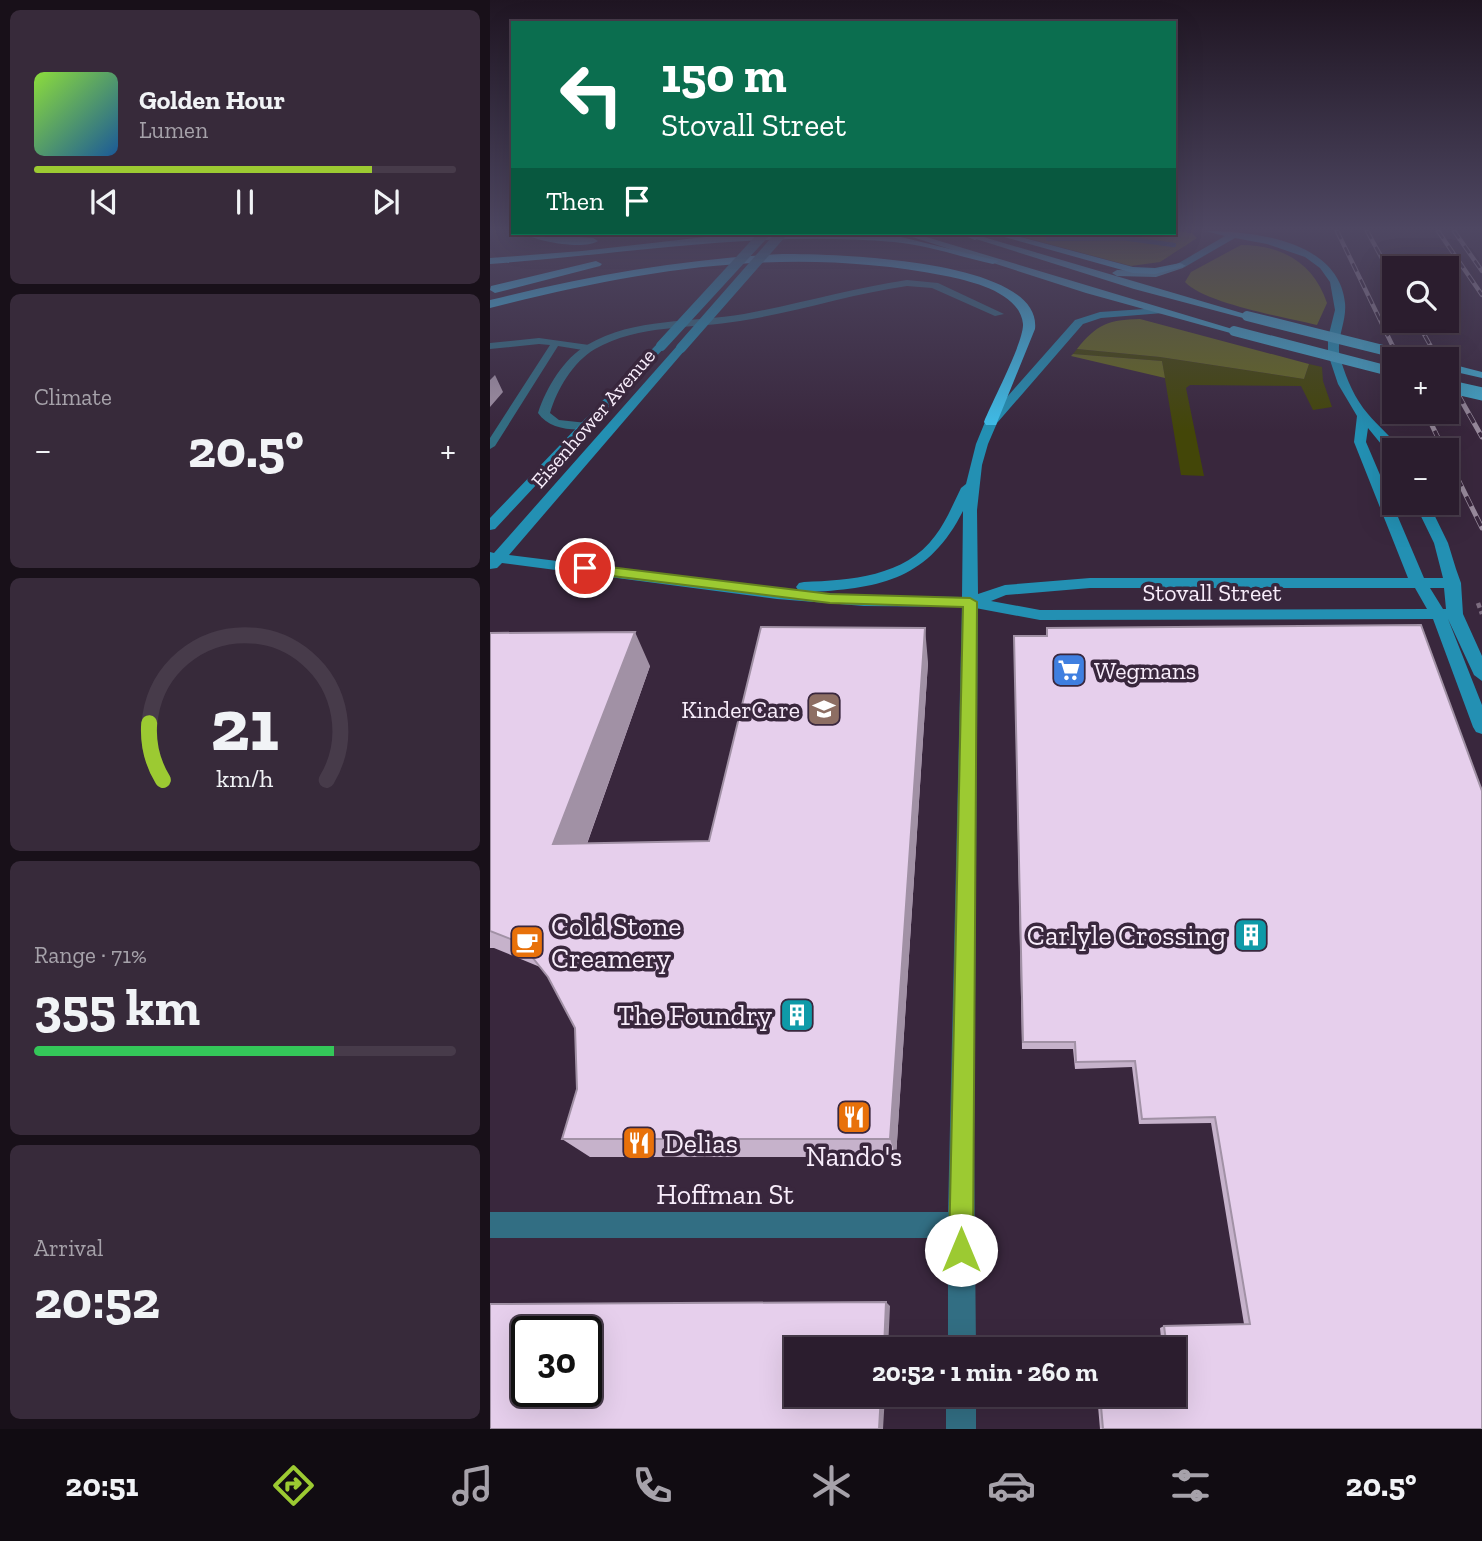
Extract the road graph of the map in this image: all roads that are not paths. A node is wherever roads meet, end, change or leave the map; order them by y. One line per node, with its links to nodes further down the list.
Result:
1 (520, 298): 11 (highway)
2 (705, 298): 26 (main road, Eisenhower Avenue, bridge)
3 (725, 298): 32 (main road, Eisenhower Avenue, bridge)
4 (837, 298): 17 (street)
5 (962, 298): 14 (street)
6 (1011, 298): 25 (highway)
7 (1115, 298): 13 (main road)
8 (1182, 298): 12 (main road)
9 (1198, 298): 12 (main road)
10 (1340, 298): 24 (main road)
11 (490, 304)
12 (1222, 309): 18 (main road, bridge)
13 (1159, 311): 19 (main road, bridge); 25 (main road)
14 (999, 314)
15 (556, 343): 16 (lane); 17 (lane); 28 (lane)
16 (490, 346)
17 (589, 348): 26 (street)
18 (1382, 350)
19 (1382, 369)
20 (1459, 369): 21 (main road)
21 (1482, 374)
22 (1459, 389): 23 (main road, bridge)
23 (1482, 394)
24 (1363, 415): 27 (main road); 33 (main road)
25 (991, 422): 29 (main road)
26 (583, 426): 31 (main road, Eisenhower Avenue)
27 (1383, 438)
28 (490, 446)
29 (971, 482): 35 (main road); 36 (main road)
30 (1427, 515): 34 (main road)
31 (490, 526)
32 (493, 561): 35 (main road, Stovall Street)
33 (1418, 582): 34 (main road, Stovall Street); 36 (main road, Stovall Street); 37 (main road)
34 (1453, 583): 37 (main road)
35 (741, 589): 36 (main road, Stovall Street)
36 (970, 602): 37 (main road, Stovall Street); 41 (street)
37 (1446, 614): 38 (main road); 39 (main road)
38 (1482, 675)
39 (1482, 727)
40 (490, 1225): 41 (street, Hoffman St)
41 (961, 1225): 42 (street)
42 (962, 1337)
43 (961, 1407): 44 (street)
44 (961, 1429)

